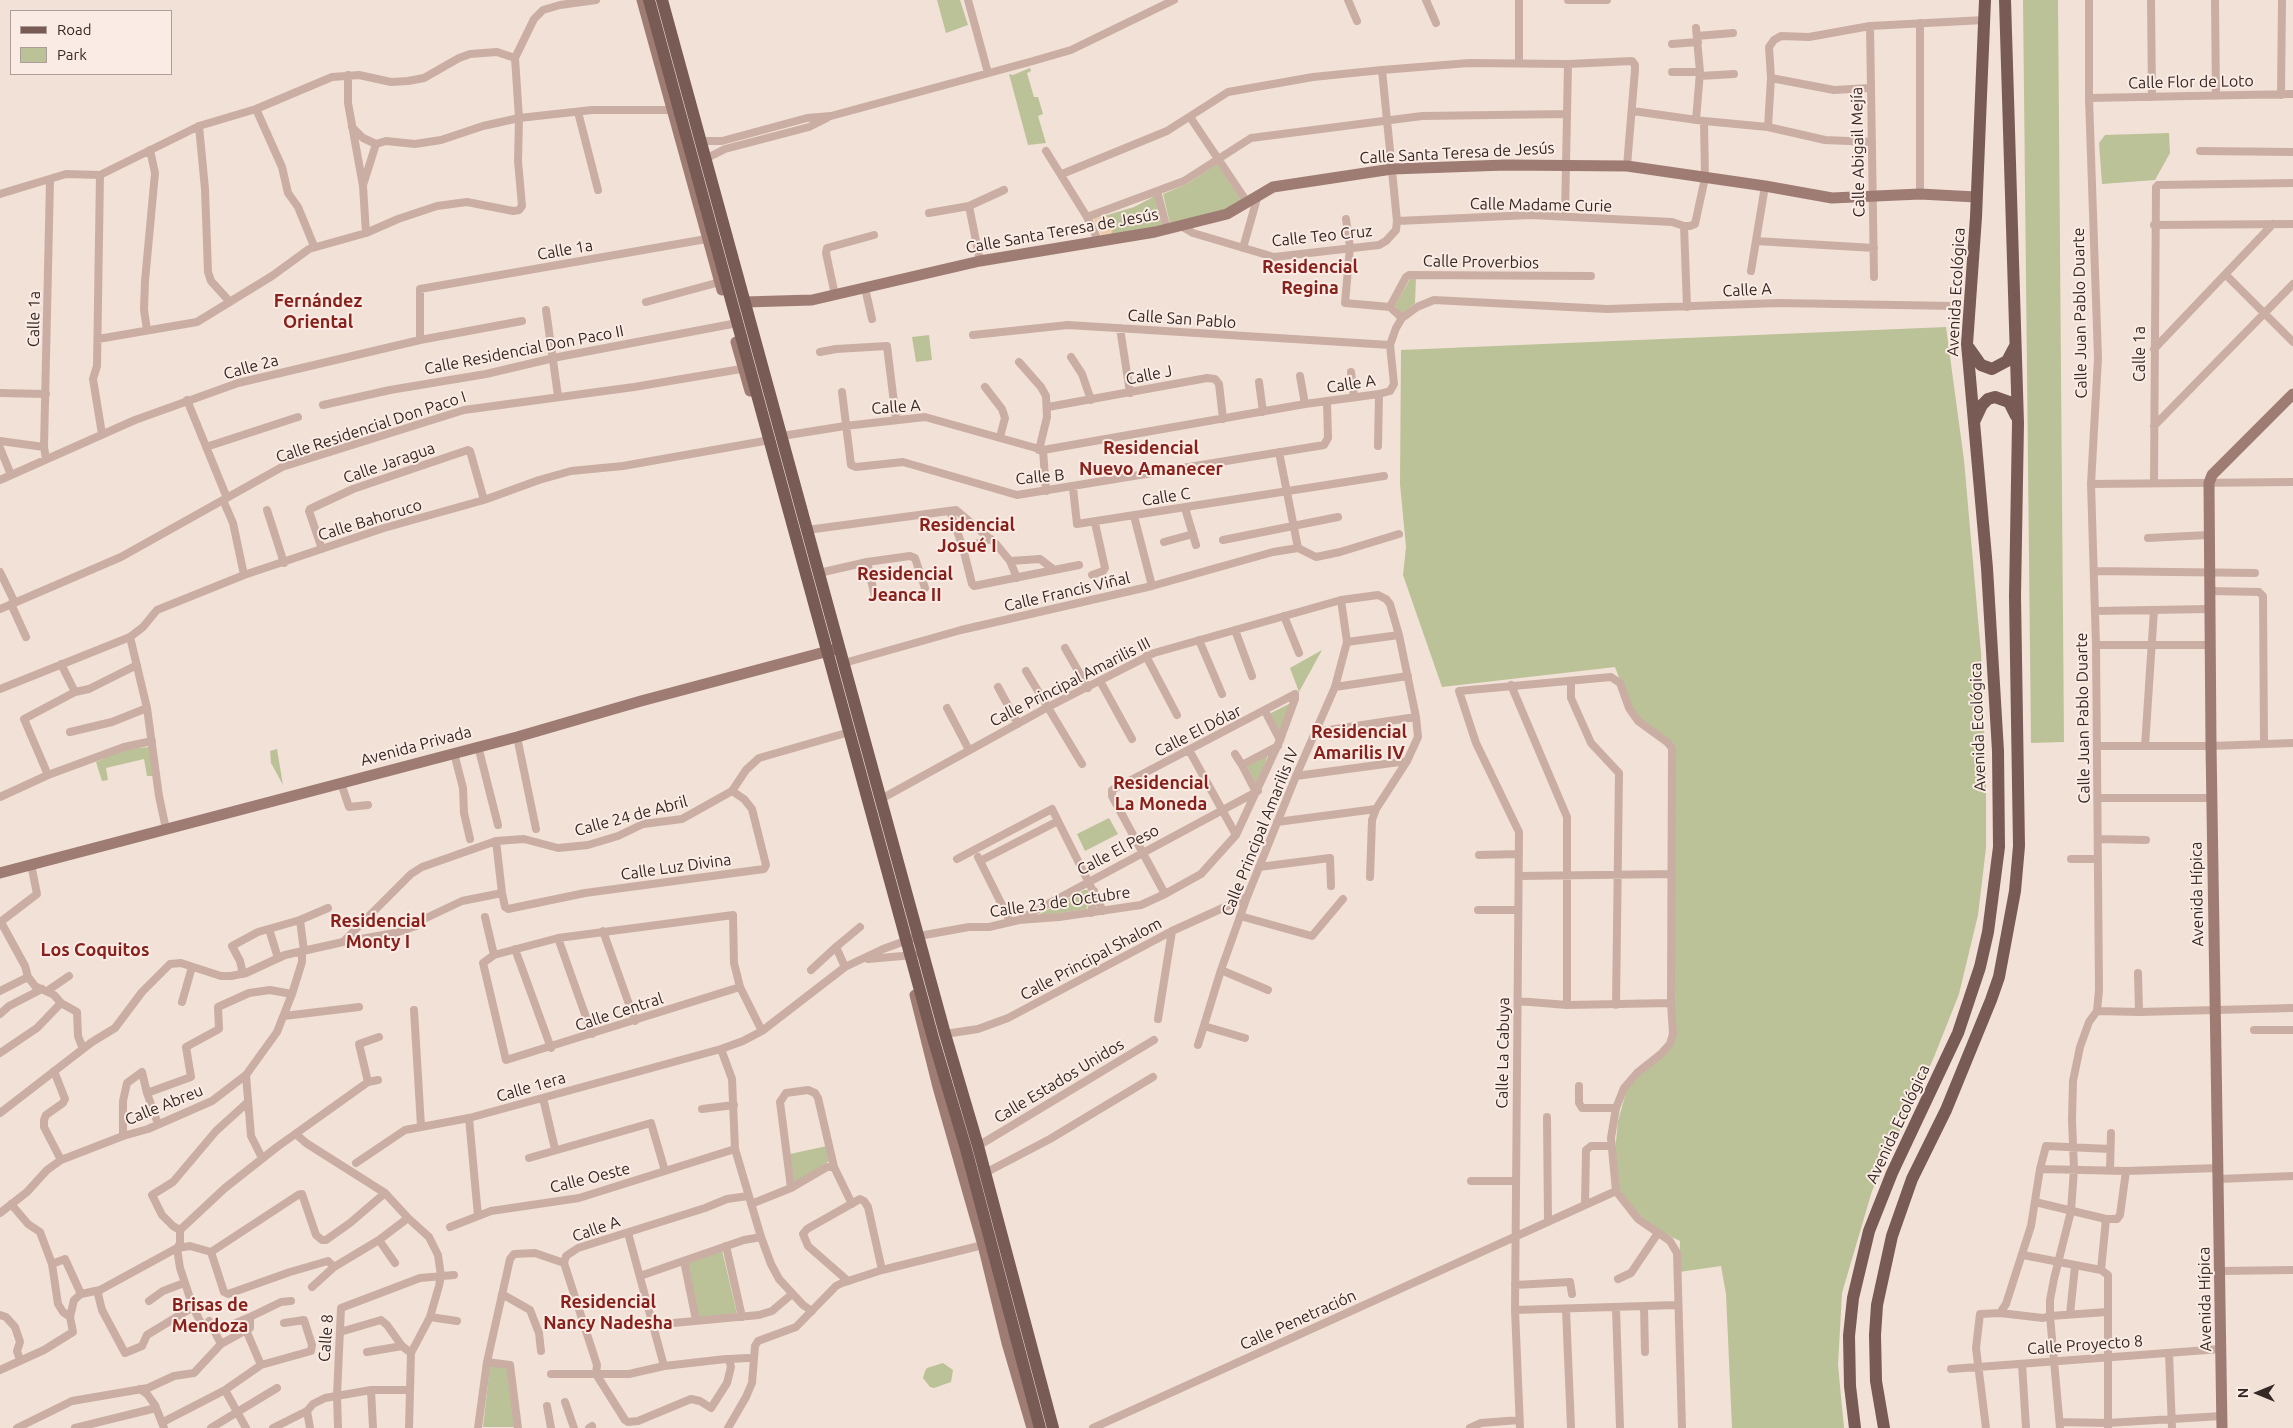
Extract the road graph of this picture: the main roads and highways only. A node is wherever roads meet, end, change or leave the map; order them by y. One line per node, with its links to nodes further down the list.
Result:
1 (649, 0): 9 (main road)
2 (662, 0): 9 (main road)
3 (1985, 0): 6 (main road, Avenida Ecológica)
4 (2005, 0): 5 (main road)
5 (2016, 340): 6 (main road); 8 (main road)
6 (1967, 344): 7 (main road, Avenida Ecológica)
7 (1973, 423): 8 (main road); 15 (main road, Avenida Ecológica)
8 (2018, 423): 16 (main road)
9 (772, 439): 10 (main road); 10 (main road)
10 (831, 650): 11 (main road); 11 (main road)
11 (909, 940): 12 (main road)
12 (914, 955): 13 (main road); 14 (main road)
13 (1040, 1428)
14 (1053, 1428)
15 (1855, 1428)
16 (1884, 1428)

